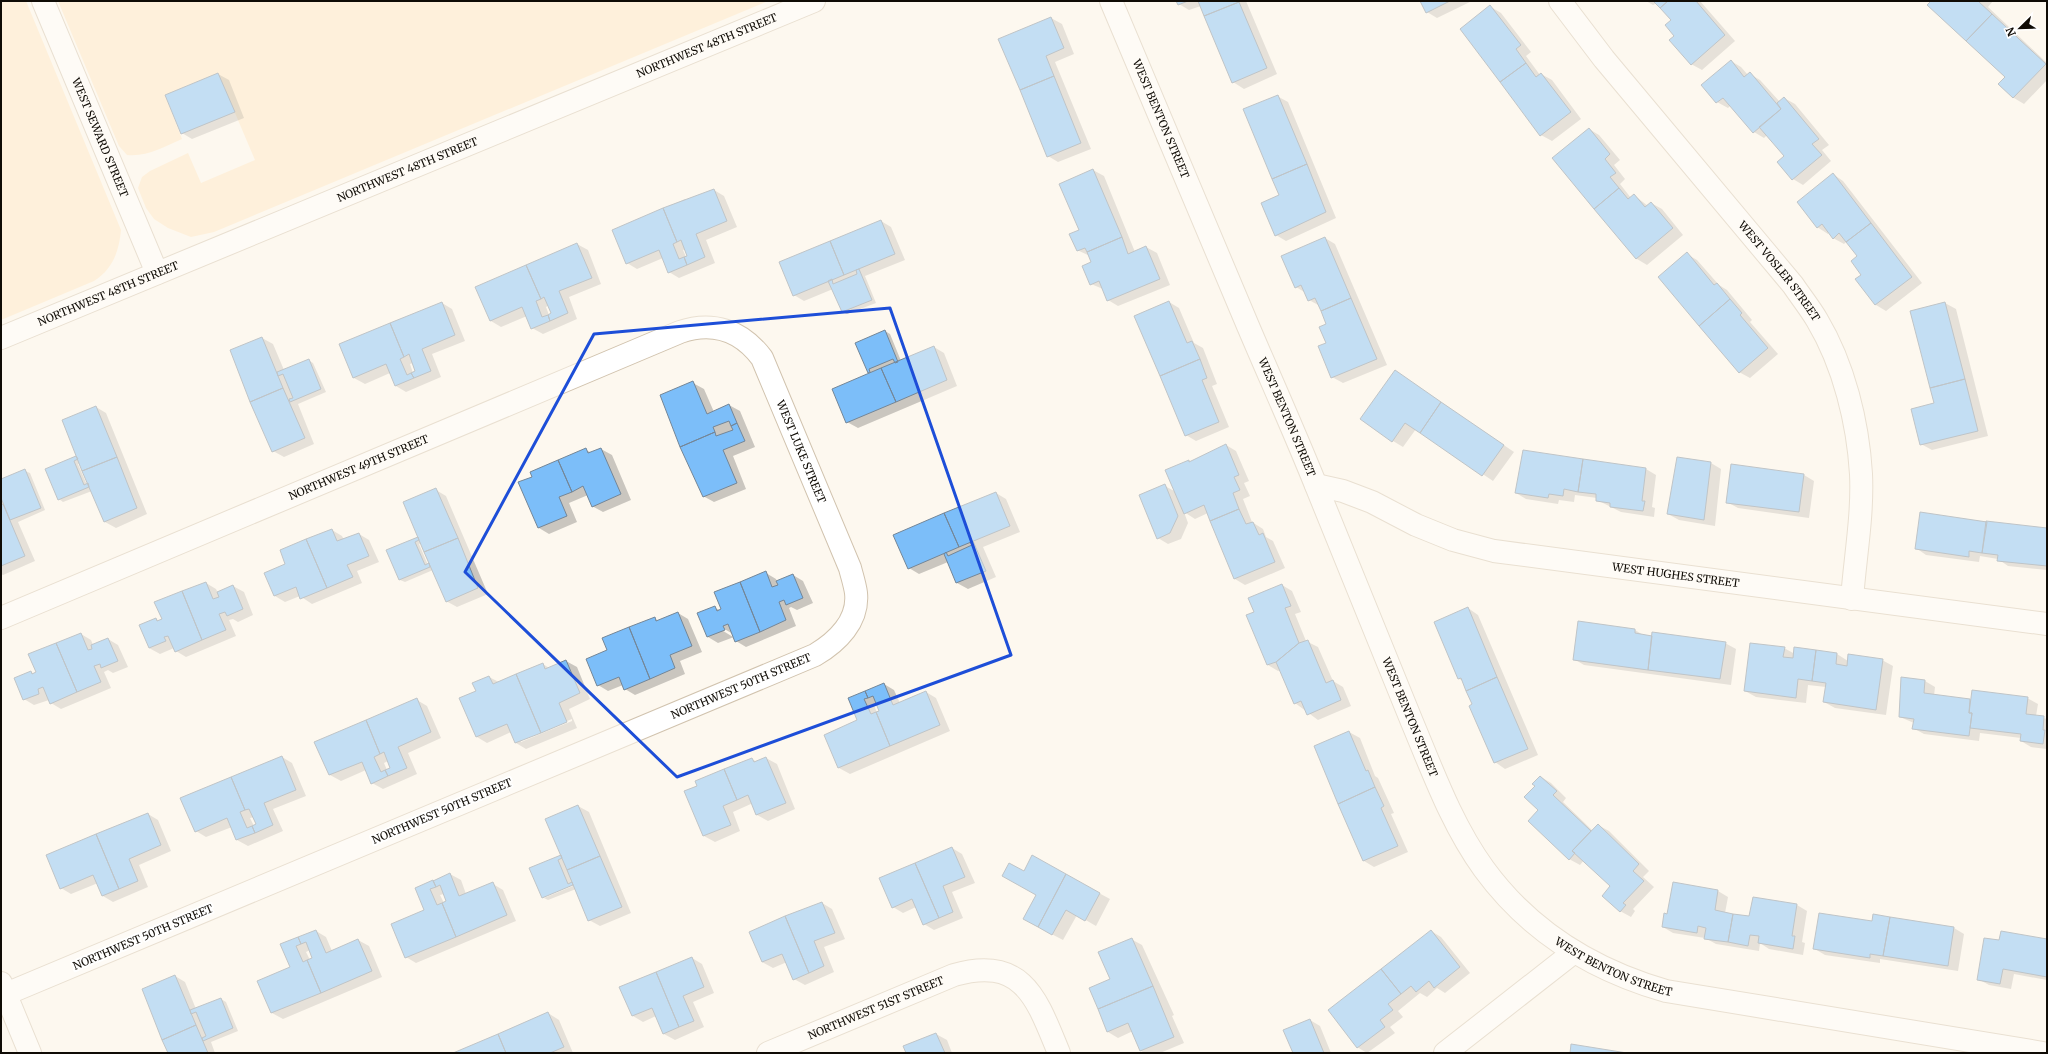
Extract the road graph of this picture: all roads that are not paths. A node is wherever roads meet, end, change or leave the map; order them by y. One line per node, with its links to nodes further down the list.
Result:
1 (43, 1): 5 (street, WEST SEWARD STREET)
2 (814, 1): 5 (street, NORTHWEST 48TH STREET)
3 (1111, 1): 8 (street, WEST BENTON STREET)
4 (1560, 1): 10 (street, WEST VOSLER STREET)
5 (157, 274): 7 (street, NORTHWEST 48TH STREET)
6 (718, 328): 9 (street, WEST LUKE STREET); 11 (street, NORTHWEST 49TH STREET)
7 (1, 338)
8 (1316, 485): 10 (street, WEST HUGHES STREET); 13 (street, WEST BENTON STREET)
9 (856, 598): 14 (street, NORTHWEST 50TH STREET)
10 (1852, 599): 12 (street, WEST HUGHES STREET)
11 (1, 618)
12 (2047, 624)
13 (1574, 952): 18 (street); 19 (street, WEST BENTON STREET)
14 (3, 991): 15 (street)
15 (30, 1053)
16 (768, 1053): 17 (street, NORTHWEST 51ST STREET)
17 (1059, 1053)
18 (1444, 1053)
19 (2043, 1053)

